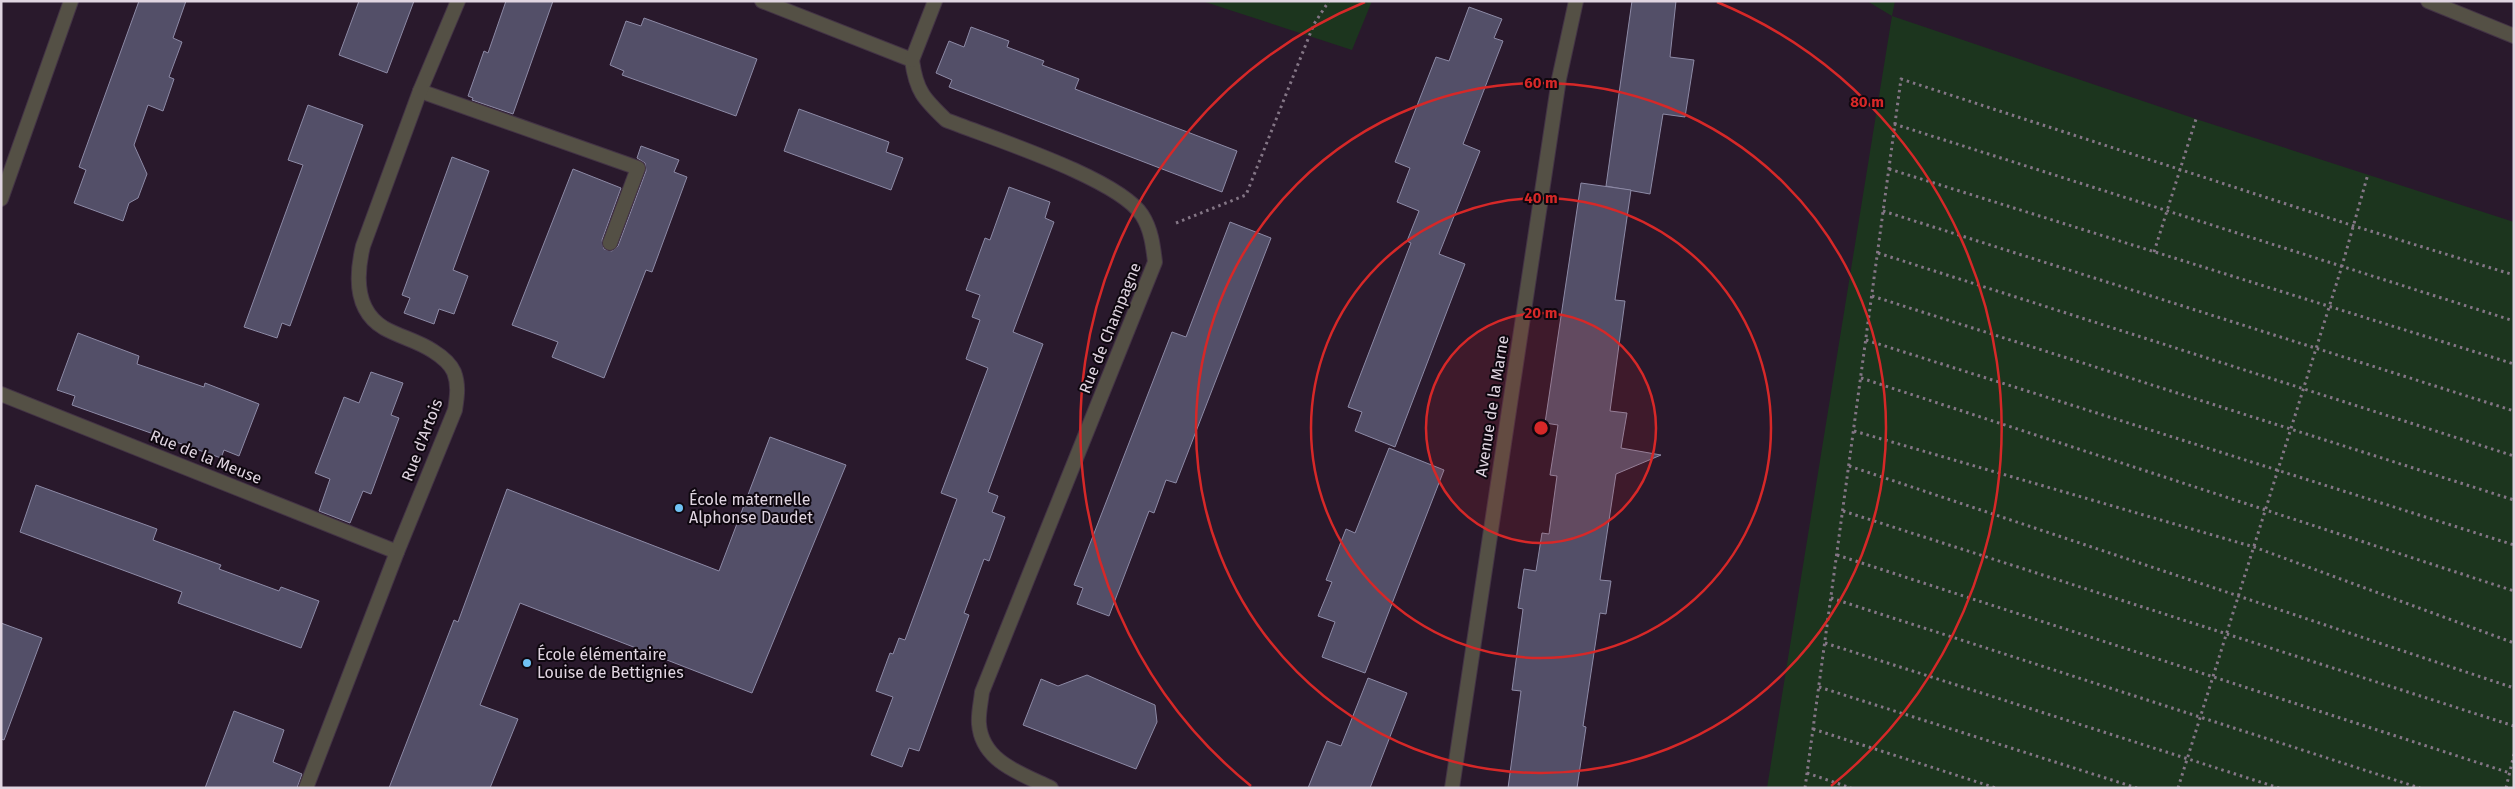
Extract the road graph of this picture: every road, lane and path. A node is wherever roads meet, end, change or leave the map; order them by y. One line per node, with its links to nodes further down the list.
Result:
1 (71, 1): 16 (street)
2 (458, 1): 10 (street, Rue d'Artois)
3 (762, 1): 9 (street)
4 (934, 1): 9 (street)
5 (1329, 1): 20 (path)
6 (1576, 1): 66 (street, Avenue de la Marne)
7 (2428, 1): 8 (street)
8 (2514, 36)
9 (912, 60): 20 (street, Rue de Champagne)
10 (420, 91): 21 (street); 46 (street, Rue d'Artois)
11 (2196, 119): 14 (path)
12 (1894, 124): 13 (path); 14 (path); 18 (path)
13 (1889, 169): 17 (path); 22 (path)
14 (2180, 170): 18 (path); 19 (path)
15 (2368, 174): 19 (path)
16 (1, 199)
17 (1883, 210): 23 (path); 30 (path)
18 (2167, 211): 22 (path); 24 (path)
19 (2354, 226): 24 (path); 25 (path)
20 (1151, 233): 65 (street, Rue de Champagne)
21 (610, 243)
22 (2154, 252): 27 (path)
23 (1878, 253): 26 (path); 33 (path)
24 (2342, 266): 27 (path); 28 (path)
25 (2514, 275)
26 (1872, 296): 29 (path); 36 (path)
27 (2329, 306): 30 (path); 31 (path)
28 (2514, 321)
29 (1866, 340): 32 (path); 40 (path)
30 (2316, 349): 33 (path); 35 (path)
31 (2514, 364)
32 (1861, 378): 37 (path); 42 (path)
33 (2304, 389): 36 (path); 38 (path)
34 (1, 394): 46 (street, Rue de la Meuse)
35 (2514, 412)
36 (2291, 429): 40 (path); 41 (path)
37 (1854, 431): 39 (path); 45 (path)
38 (2514, 456)
39 (1848, 466): 43 (path); 49 (path)
40 (2278, 470): 42 (path); 44 (path)
41 (2514, 500)
42 (2265, 510): 45 (path); 48 (path)
43 (1843, 511): 47 (path); 51 (path)
44 (2514, 545)
45 (2254, 547): 49 (path); 53 (path)
46 (397, 552): 64 (street, Rue d'Artois)
47 (1837, 555): 50 (path); 54 (path)
48 (2514, 591)
49 (2238, 596): 51 (path); 56 (path)
50 (1831, 598): 52 (path); 57 (path)
51 (2226, 634): 54 (path); 58 (path)
52 (1824, 643): 55 (path); 61 (path)
53 (2514, 643)
54 (2213, 677): 57 (path); 63 (path)
55 (1819, 687): 59 (path); 70 (path)
56 (2514, 688)
57 (2200, 717): 61 (path); 73 (path)
58 (2514, 726)
59 (1813, 729): 62 (path); 69 (path)
60 (2514, 754): 63 (path)
61 (2187, 759): 71 (path); 72 (path)
62 (1807, 773): 67 (path); 68 (path)
63 (2510, 774): 74 (path)
64 (306, 788)
65 (1052, 788)
66 (1452, 788)
67 (1805, 788)
68 (1851, 788)
69 (1996, 788)
70 (2137, 788)
71 (2178, 788)
72 (2279, 788)
73 (2420, 788)
74 (2506, 788)

